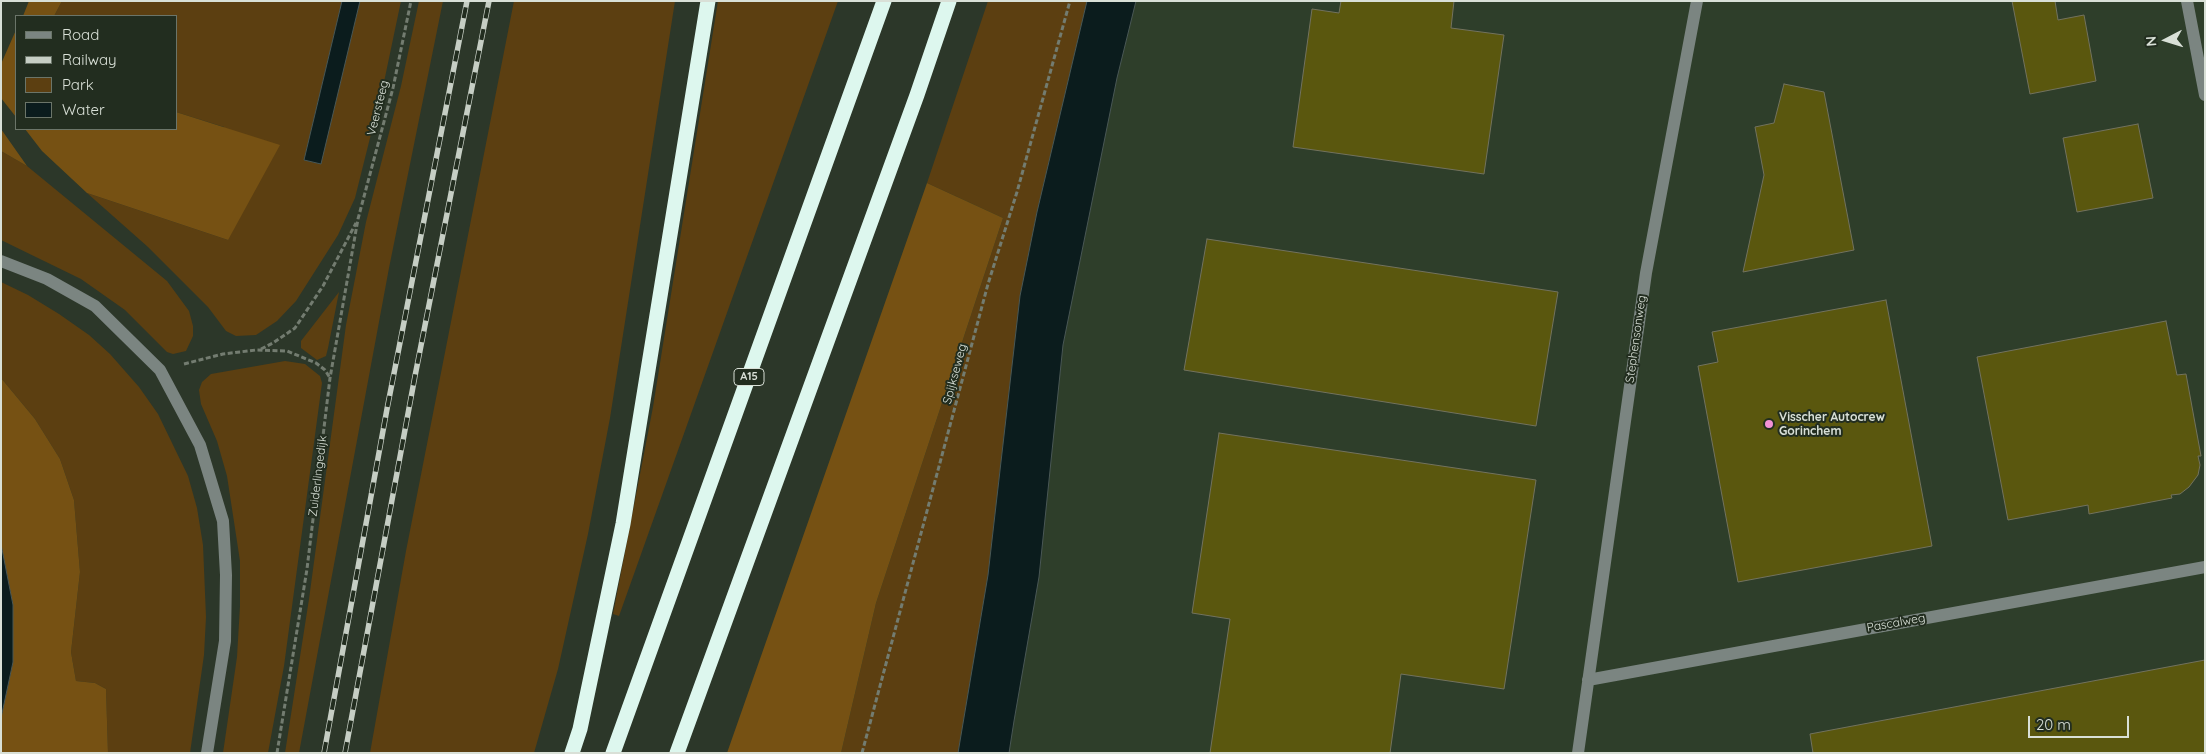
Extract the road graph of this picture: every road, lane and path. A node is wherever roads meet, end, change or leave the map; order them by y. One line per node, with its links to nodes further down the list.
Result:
1 (411, 1): 9 (path, Veersteeg)
2 (708, 1): 18 (highway)
3 (884, 1): 19 (highway, A15)
4 (949, 1): 20 (highway)
5 (1070, 1): 21 (path, Spijkseweg)
6 (1697, 1): 15 (street, Stephensonweg)
7 (2187, 1): 8 (street)
8 (2205, 95)
9 (358, 219): 11 (path, Veersteeg); 13 (path, Veersteeg)
10 (1, 261): 12 (street)
11 (256, 350): 12 (path); 13 (path)
12 (160, 370): 16 (street)
13 (330, 378): 17 (path, Zuiderlingedijk)
14 (2205, 567): 15 (street, Pascalweg)
15 (1588, 680): 22 (street, Stephensonweg)
16 (207, 753)
17 (277, 753)
18 (572, 753)
19 (612, 753)
20 (677, 753)
21 (862, 753)
22 (1578, 753)

